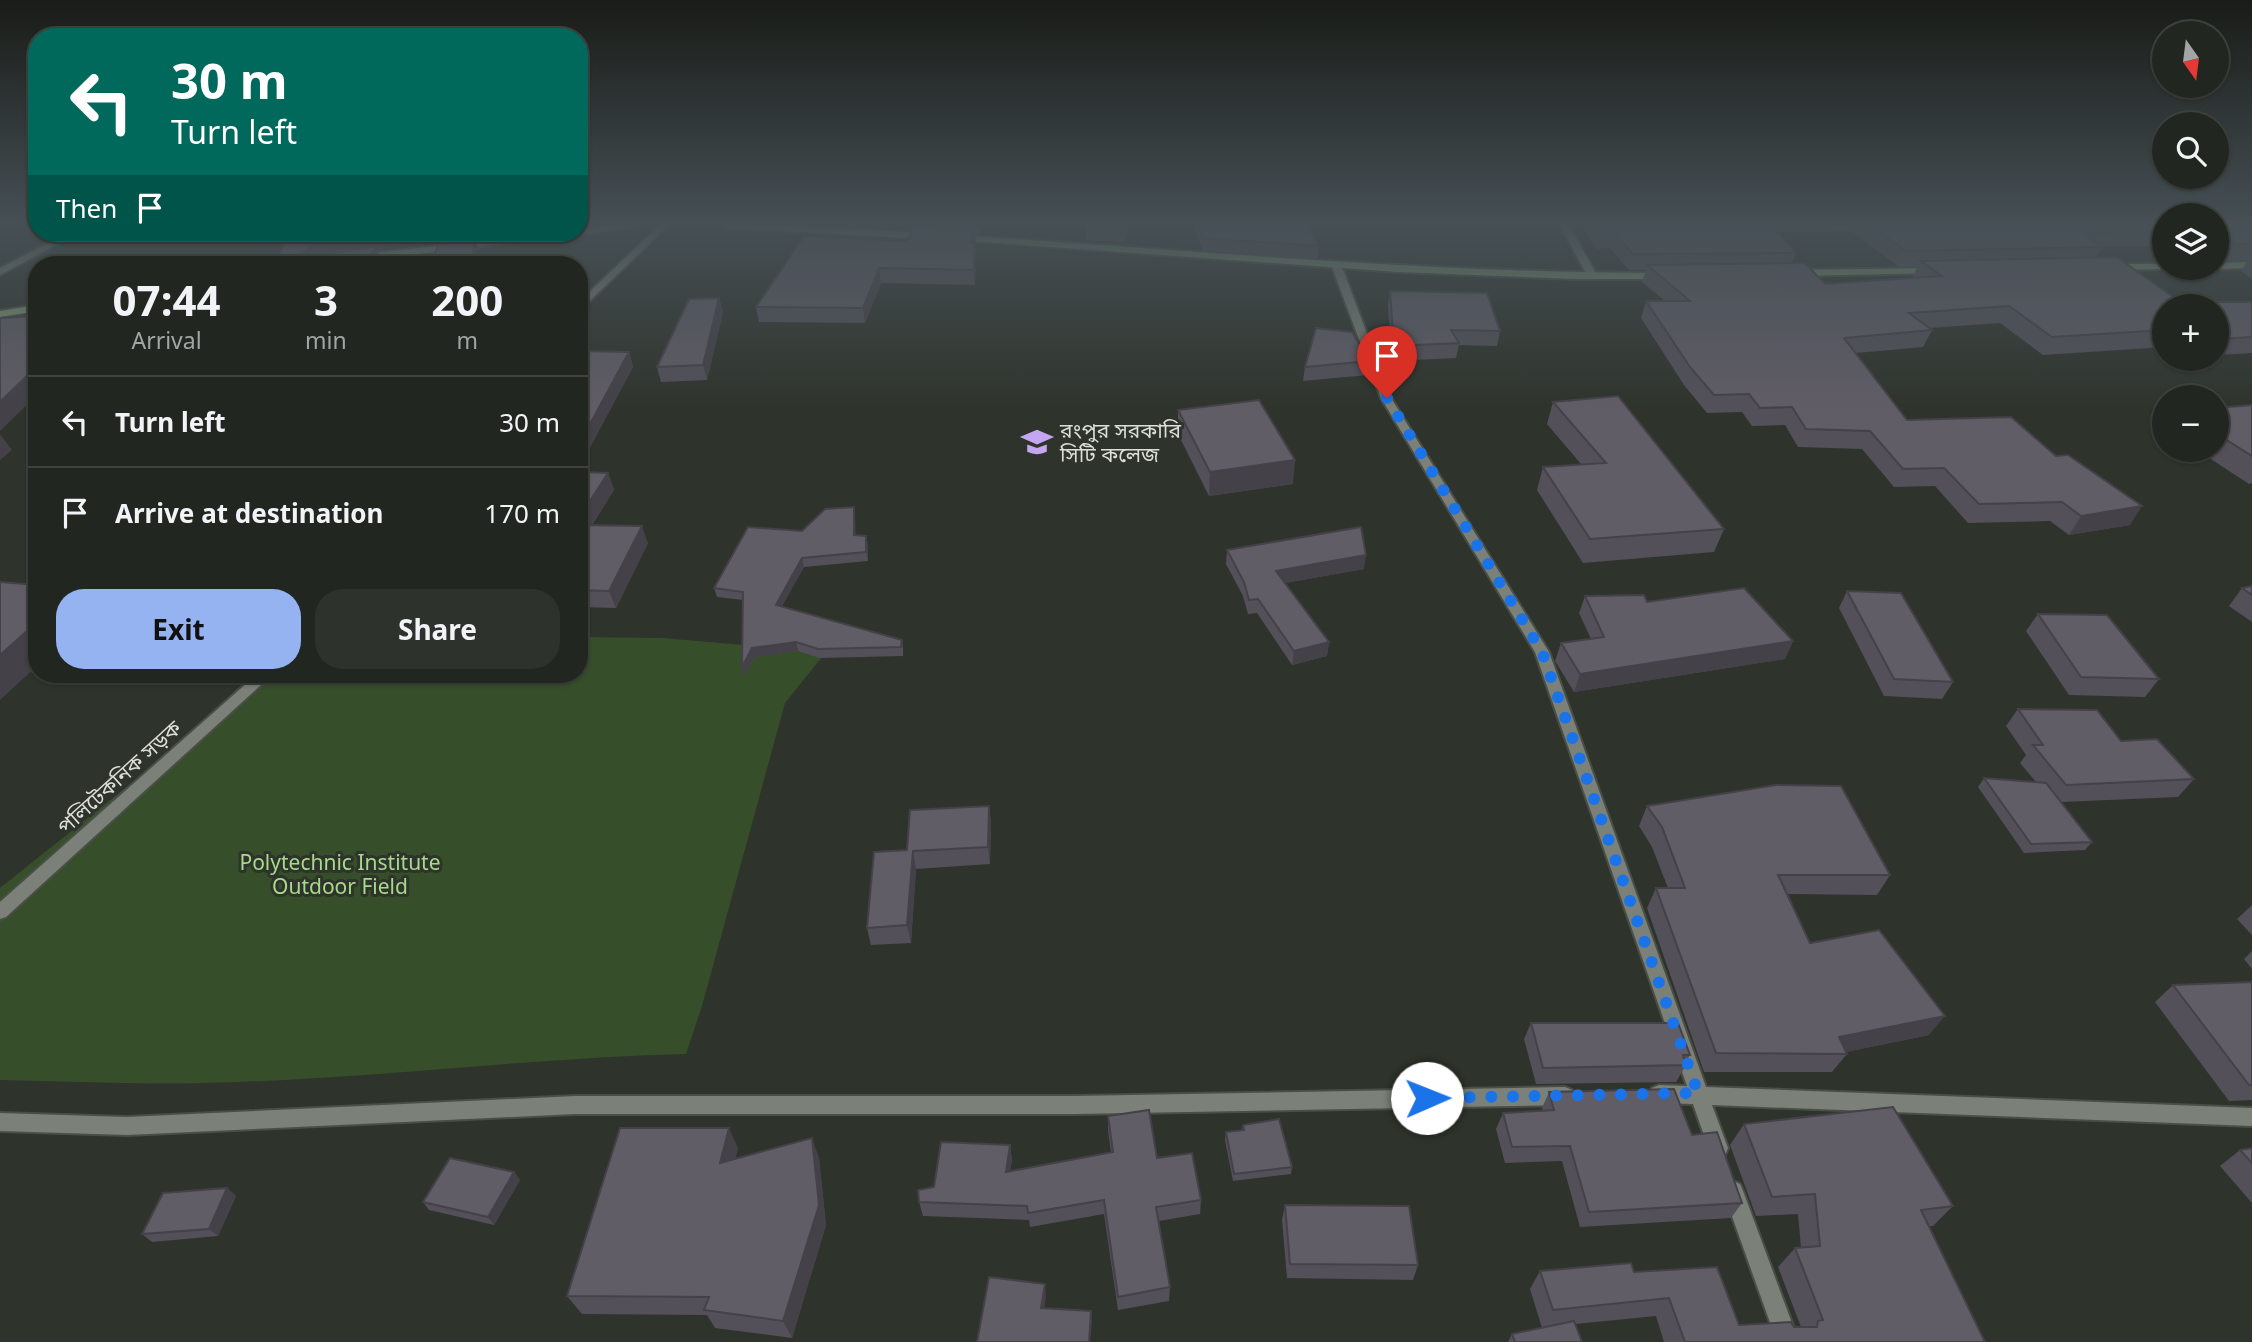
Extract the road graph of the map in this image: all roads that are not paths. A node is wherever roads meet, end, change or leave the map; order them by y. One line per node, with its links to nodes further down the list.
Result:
1 (1345, 288): 6 (street)
2 (28, 309): 3 (main road)
3 (0, 314)
4 (256, 683): 5 (street, পলিটেকনিক সড়ক)
5 (0, 912)
6 (1698, 1093): 7 (street); 9 (street); 11 (street)
7 (1642, 1094)
8 (1587, 1095): 10 (street)
9 (2252, 1117)
10 (0, 1122)
11 (1788, 1342)

